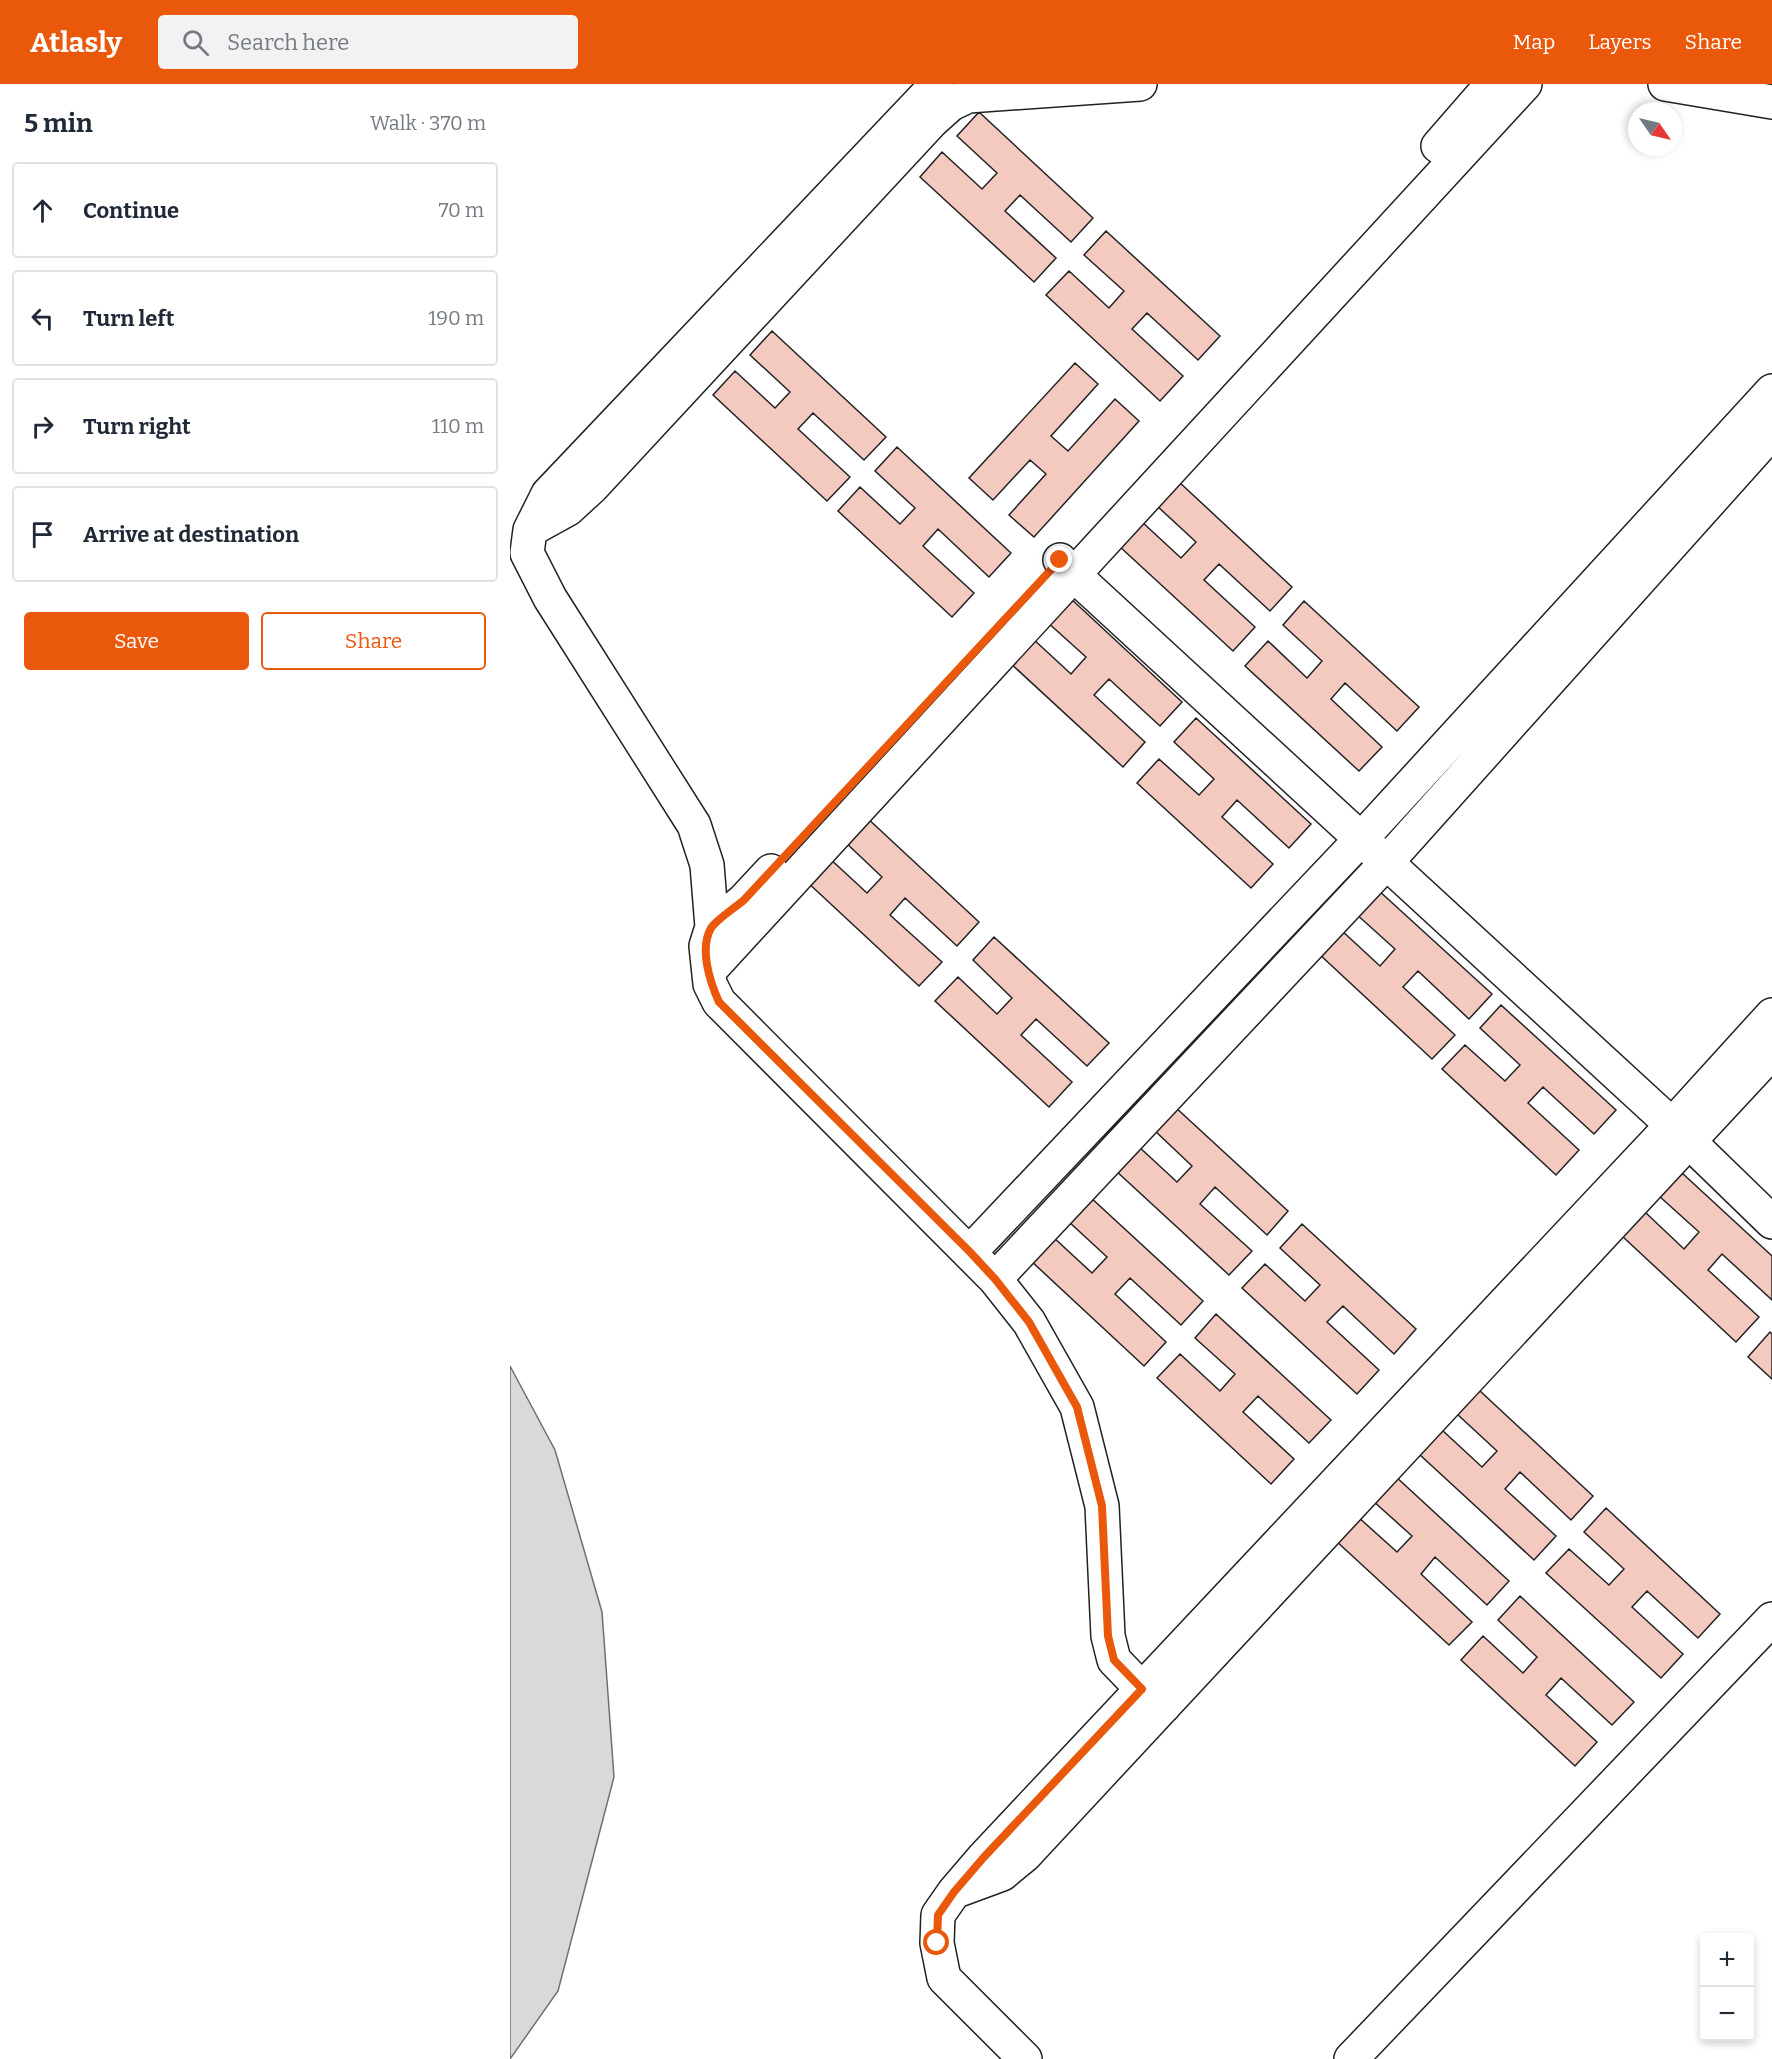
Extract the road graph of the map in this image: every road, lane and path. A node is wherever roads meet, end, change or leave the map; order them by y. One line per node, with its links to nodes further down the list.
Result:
1 (937, 84): 9 (street)
2 (1140, 84): 9 (street)
3 (1492, 84): 10 (street)
4 (1525, 84): 10 (street)
5 (1665, 84): 6 (street)
6 (1772, 102)
7 (1772, 390): 8 (street)
8 (1763, 435): 11 (street); 12 (street)
9 (530, 530): 13 (street)
10 (1067, 568): 11 (street); 13 (street); 14 (street)
11 (1361, 839): 12 (street); 19 (street)
12 (1385, 864): 17 (street); 20 (street)
13 (712, 927): 14 (street)
14 (709, 972): 19 (street)
15 (1772, 1015): 17 (street)
16 (1772, 1052): 17 (street)
17 (1680, 1134): 18 (street); 22 (street)
18 (1772, 1222)
19 (970, 1252): 20 (street)
20 (995, 1279): 22 (street)
21 (1772, 1619): 24 (street)
22 (1153, 1697): 23 (street)
23 (1025, 2059)
24 (1351, 2059)

